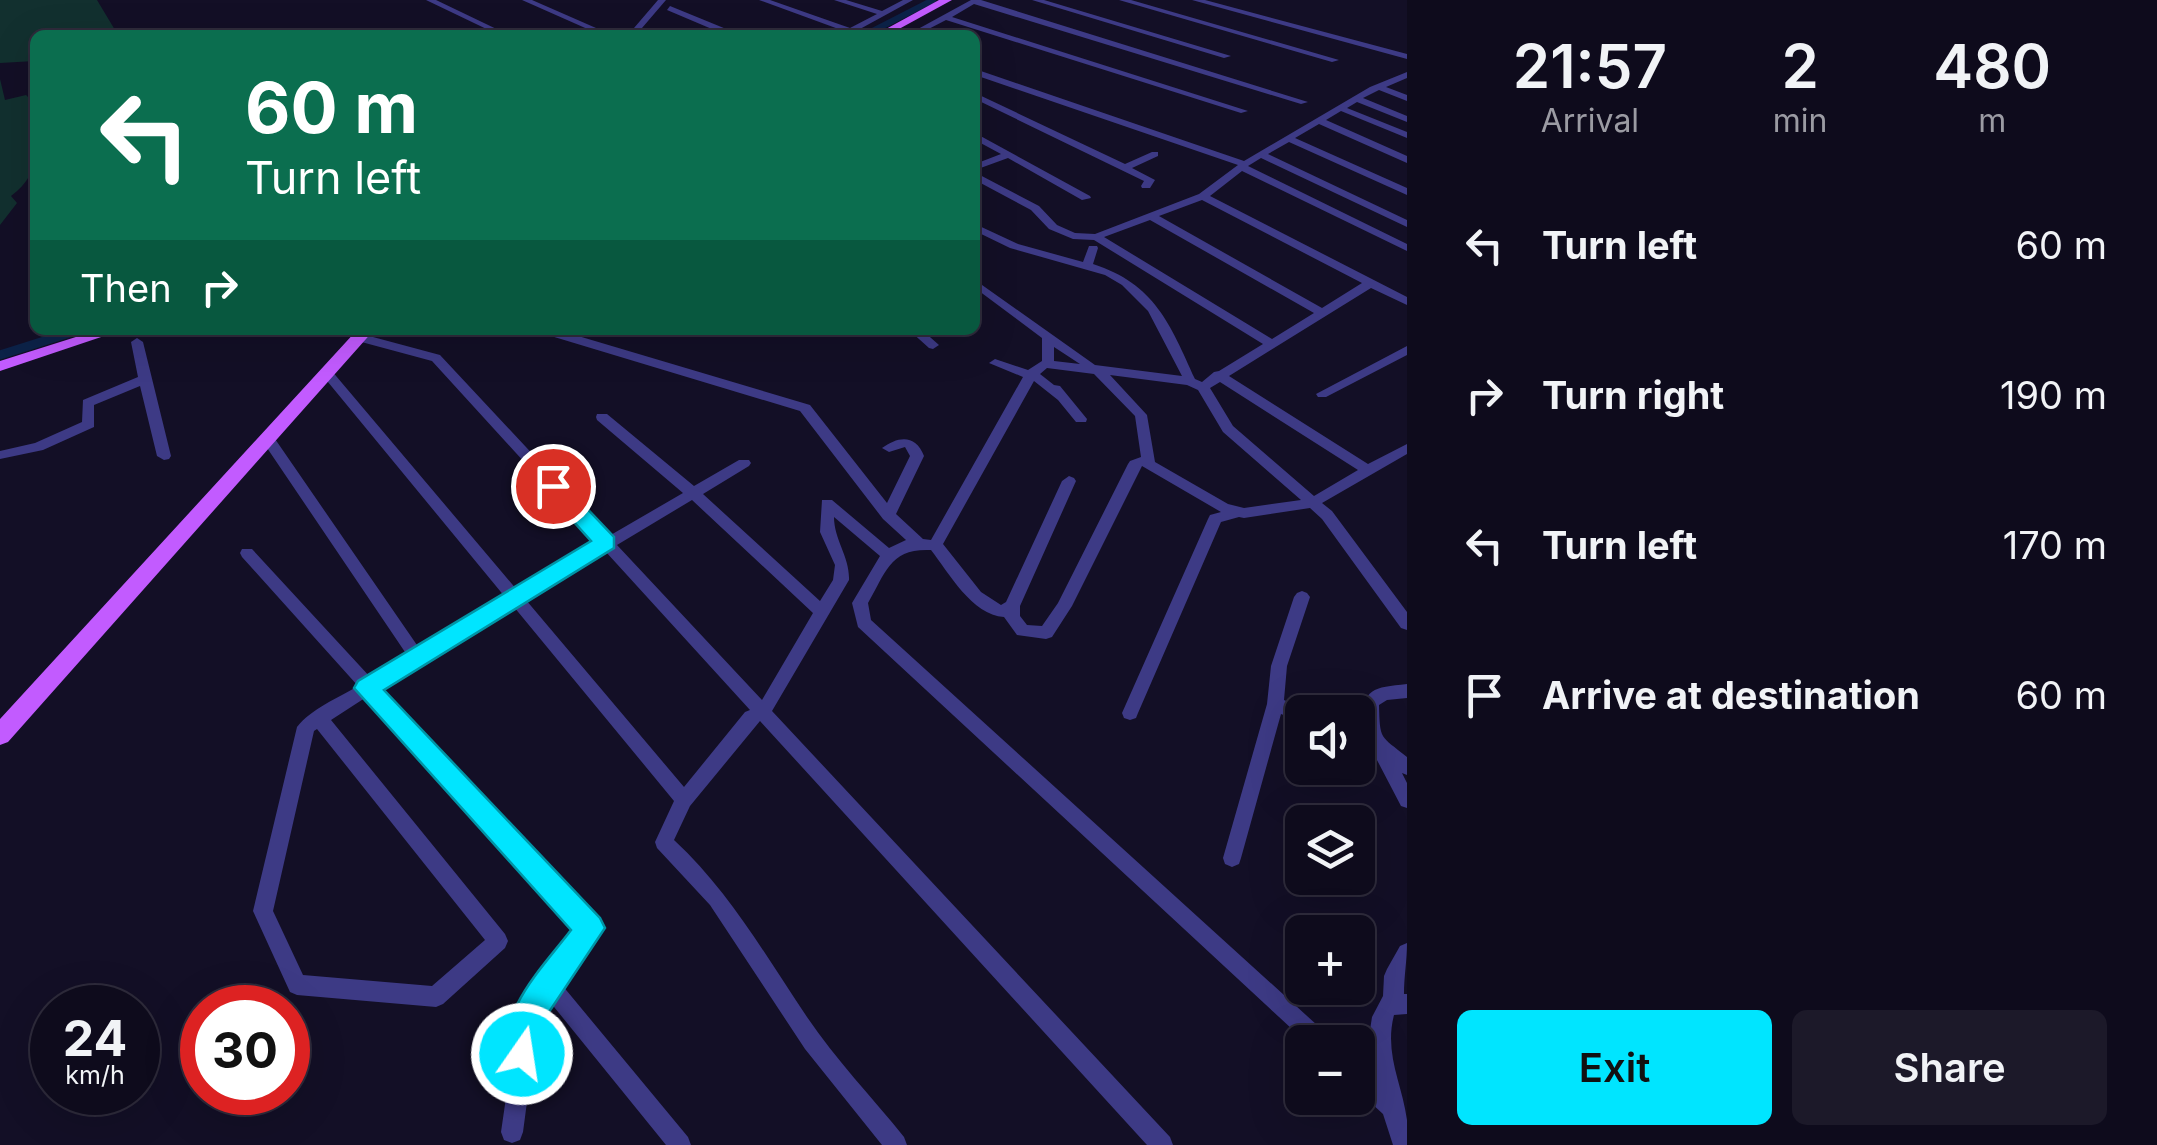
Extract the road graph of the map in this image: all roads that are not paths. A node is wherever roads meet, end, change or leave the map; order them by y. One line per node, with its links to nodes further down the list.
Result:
1 (430, 0): 16 (street)
2 (526, 0): 17 (street)
3 (662, 0): 18 (street)
4 (763, 0): 21 (street)
5 (838, 0): 13 (street)
6 (909, 0): 13 (street)
7 (1036, 0): 26 (street)
8 (1123, 0): 25 (street)
9 (1196, 0): 15 (street)
10 (976, 1): 12 (street); 39 (street)
11 (944, 2): 12 (street); 23 (main road)
12 (959, 10): 14 (street)
13 (884, 14): 22 (street)
14 (946, 17): 24 (street); 41 (street)
15 (1291, 24): 25 (street); 27 (street)
16 (493, 30)
17 (596, 30)
18 (636, 30)
19 (709, 30): 20 (street)
20 (719, 30)
21 (839, 30)
22 (853, 30)
23 (890, 30)
24 (921, 30)
25 (1295, 48): 28 (street)
26 (1227, 56)
27 (1407, 57)
28 (1336, 60)
29 (980, 73): 31 (street)
30 (1407, 74): 33 (street)
31 (996, 78): 32 (street); 34 (street)
32 (1011, 84): 35 (street); 52 (street)
33 (1380, 86): 37 (street); 38 (street)
34 (980, 91)
35 (980, 93)
36 (980, 96): 53 (street)
37 (1407, 98)
38 (1358, 99): 40 (street); 42 (street)
39 (1304, 102)
40 (1343, 108): 43 (street); 44 (street)
41 (1244, 111)
42 (1407, 119)
43 (1322, 122): 46 (street); 50 (street)
44 (1407, 135)
45 (980, 139): 48 (street)
46 (1291, 140): 49 (street); 56 (street)
47 (1155, 154): 53 (street)
48 (1008, 155): 51 (street); 58 (street)
49 (1262, 155): 52 (street); 60 (street)
50 (1407, 160)
51 (980, 165)
52 (1244, 165): 57 (street); 63 (street)
53 (1124, 168): 55 (street)
54 (980, 179): 62 (street)
55 (1146, 186)
56 (1407, 192)
57 (1203, 196): 59 (street); 65 (street)
58 (1086, 198)
59 (1152, 217): 62 (street); 68 (street)
60 (1407, 224)
61 (980, 229): 64 (street)
62 (1094, 243): 64 (street); 76 (street)
63 (1407, 248)
64 (1087, 266): 86 (street)
65 (1370, 283): 67 (street); 68 (street)
66 (980, 287): 74 (street)
67 (1407, 302)
68 (1320, 311): 76 (street)
69 (98, 335): 80 (main road)
70 (361, 335): 83 (main road)
71 (366, 335): 104 (street)
72 (562, 335): 103 (street)
73 (922, 335): 77 (street)
74 (1048, 337): 81 (street); 82 (street)
75 (137, 342): 85 (street)
76 (1270, 342): 84 (street)
77 (933, 345)
78 (1407, 350): 87 (street)
79 (995, 363): 81 (street)
80 (0, 366)
81 (1043, 368): 82 (street); 88 (street); 88 (street); 105 (street)
82 (1094, 368): 86 (street); 97 (street)
83 (327, 373): 91 (main road); 108 (street)
84 (1218, 375): 86 (street); 98 (street)
85 (144, 378): 94 (street); 95 (street)
86 (1196, 384): 101 (street)
87 (1322, 394)
88 (1059, 396): 90 (street)
89 (602, 417): 100 (street)
90 (1081, 419)
91 (268, 439): 113 (street); 122 (main road)
92 (889, 448): 103 (street)
93 (1407, 448): 98 (street)
94 (0, 455)
95 (164, 456)
96 (744, 463): 100 (street)
97 (1150, 464): 102 (street); 110 (street)
98 (1367, 470): 101 (street)
99 (1069, 480): 110 (street)
100 (693, 493): 104 (street); 111 (street)
101 (1312, 503): 102 (street); 112 (street)
102 (1234, 513): 120 (street)
103 (888, 515): 105 (street)
104 (606, 542): 108 (street); 119 (street)
105 (926, 544): 107 (street); 110 (street)
106 (247, 553): 114 (street)
107 (888, 555): 111 (street); 132 (street)
108 (517, 596): 113 (street); 126 (street)
109 (1302, 597): 117 (street)
110 (1012, 606)
111 (823, 614): 119 (street)
112 (1407, 624)
113 (417, 657): 114 (street)
114 (366, 688): 121 (street); 130 (street)
115 (1407, 691): 116 (street)
116 (1375, 699)
117 (1276, 704): 118 (street); 128 (street)
118 (1285, 708)
119 (762, 712): 126 (street); 138 (street)
120 (1130, 712)
121 (319, 718): 121 (street)
122 (0, 735)
123 (1375, 740): 125 (street)
124 (1375, 745): 127 (street)
125 (1407, 767)
126 (684, 800): 137 (street)
127 (1407, 800)
128 (1232, 858)
129 (1407, 953): 131 (street)
130 (549, 985): 135 (street); 136 (street)
131 (1400, 1004): 134 (street)
132 (1301, 1025)
133 (1375, 1091): 134 (street)
134 (1392, 1106): 139 (street)
135 (512, 1132)
136 (680, 1145)
137 (896, 1145)
138 (1162, 1145)
139 (1404, 1145)

